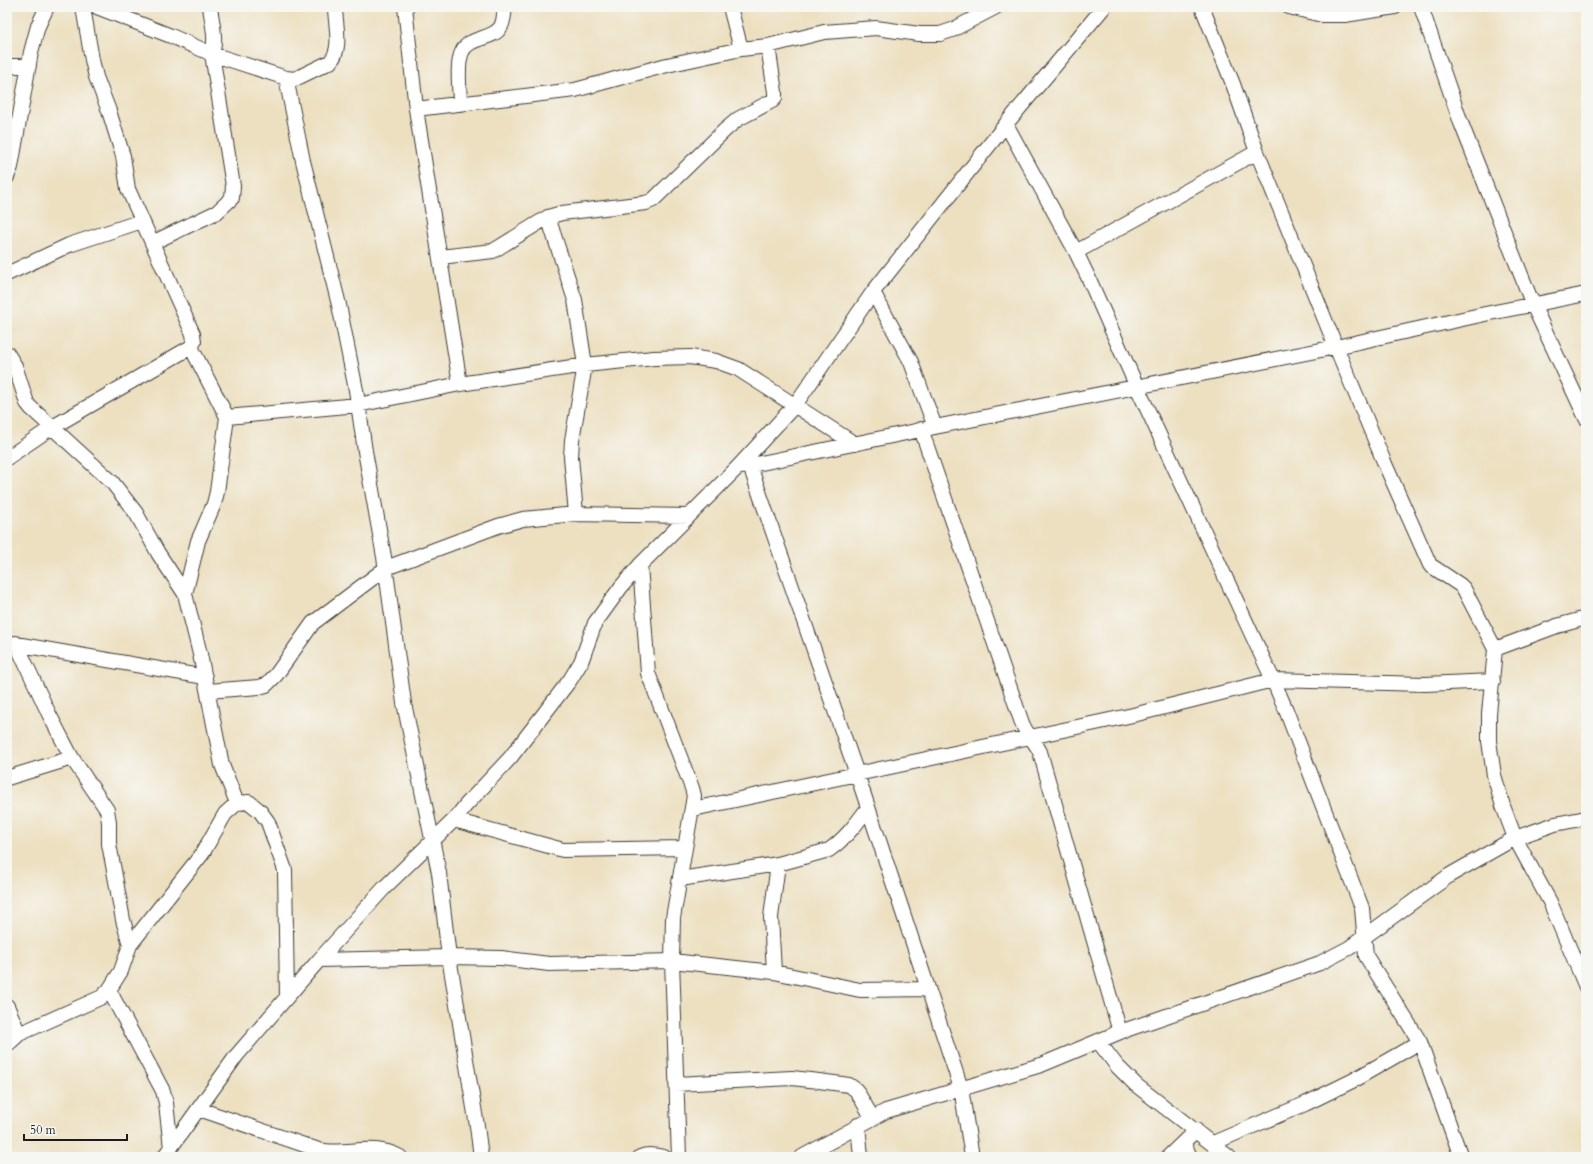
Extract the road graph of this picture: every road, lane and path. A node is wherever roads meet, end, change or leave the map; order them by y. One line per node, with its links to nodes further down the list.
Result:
1 (47, 7): 19 (street)
2 (83, 7): 27 (street)
3 (97, 7): 17 (street)
4 (210, 7): 17 (street)
5 (336, 7): 20 (street)
6 (404, 7): 22 (street)
7 (505, 7): 21 (street)
8 (730, 7): 16 (street)
9 (996, 7): 15 (street)
10 (1104, 7): 23 (street)
11 (1202, 7): 24 (street)
12 (1289, 7): 13 (street)
13 (1395, 7)
14 (1421, 7): 34 (street)
15 (768, 46): 16 (street); 26 (street)
16 (741, 49): 21 (street)
17 (212, 54): 20 (street); 28 (street)
18 (7, 66): 19 (street)
19 (29, 66): 25 (street)
20 (286, 78): 41 (street)
21 (460, 104): 22 (street)
22 (416, 109): 30 (street)
23 (1006, 124): 29 (street); 32 (street)
24 (1257, 152): 29 (street); 36 (street)
25 (7, 177)
26 (548, 217): 30 (street); 38 (street)
27 (142, 221): 28 (street); 31 (street)
28 (152, 243): 35 (street)
29 (1076, 252): 40 (street)
30 (440, 257): 39 (street)
31 (7, 274)
32 (873, 292): 42 (street); 45 (street)
33 (1586, 294): 34 (street)
34 (1533, 305): 36 (street); 44 (street)
35 (191, 347): 43 (street); 46 (street)
36 (1336, 348): 40 (street); 58 (street)
37 (7, 353): 46 (street)
38 (585, 365): 39 (street); 42 (street); 51 (street)
39 (460, 384): 41 (street)
40 (1137, 387): 45 (street); 60 (street)
41 (358, 405): 43 (street); 54 (street)
42 (795, 405): 48 (street); 50 (street)
43 (227, 417): 55 (street)
44 (1586, 418)
45 (935, 427): 47 (street)
46 (51, 428): 49 (street); 55 (street)
47 (921, 429): 48 (street); 63 (street)
48 (855, 444): 50 (street)
49 (7, 458)
50 (744, 467): 52 (street); 65 (street)
51 (576, 514): 52 (street); 54 (street)
52 (689, 516): 53 (street)
53 (640, 566): 69 (street); 71 (street)
54 (386, 568): 62 (street); 73 (street)
55 (185, 594): 59 (street)
56 (1586, 618): 58 (street)
57 (12, 643): 59 (street); 64 (street)
58 (1495, 649): 61 (street)
59 (205, 677): 62 (street)
60 (1273, 680): 61 (street); 63 (street); 77 (street)
61 (1493, 681): 72 (street)
62 (208, 691): 67 (street)
63 (1031, 736): 65 (street); 88 (street)
64 (72, 758): 66 (street); 78 (street)
65 (856, 774): 68 (street); 69 (street)
66 (7, 778)
67 (237, 803): 78 (street); 86 (street)
68 (868, 808): 75 (street); 84 (street)
69 (692, 809): 74 (street)
70 (1586, 818): 72 (street)
71 (454, 820): 73 (street); 74 (street)
72 (1515, 838): 77 (street); 83 (street)
73 (433, 839): 79 (street); 80 (street)
74 (685, 848): 76 (street)
75 (778, 864): 76 (street); 82 (street)
76 (680, 879): 81 (street)
77 (1365, 937): 88 (street); 91 (street)
78 (130, 945): 85 (street)
79 (449, 957): 80 (street); 81 (street); 105 (street)
80 (319, 960): 86 (street)
81 (672, 961): 82 (street); 93 (street)
82 (774, 972): 84 (street)
83 (1586, 987)
84 (928, 989): 94 (street)
85 (109, 990): 89 (street); 102 (street)
86 (287, 997): 95 (street)
87 (7, 1006): 89 (street)
88 (1120, 1032): 90 (street)
89 (19, 1034): 92 (street)
90 (1098, 1041): 94 (street); 98 (street)
91 (1420, 1042): 101 (street); 115 (street)
92 (7, 1045)
93 (676, 1084): 96 (street); 108 (street)
94 (961, 1088): 96 (street); 111 (street)
95 (199, 1109): 99 (street); 102 (street)
96 (872, 1117): 97 (street)
97 (858, 1125): 109 (street); 110 (street)
98 (1196, 1130): 100 (street); 101 (street)
99 (293, 1142): 103 (street); 104 (street)
100 (1184, 1143): 112 (street); 113 (street)
101 (1212, 1143): 114 (street)
102 (167, 1152)
103 (304, 1157)
104 (400, 1157)
105 (481, 1157)
106 (640, 1157): 107 (street)
107 (664, 1157)
108 (679, 1157)
109 (802, 1157)
110 (861, 1157)
111 (972, 1157)
112 (1168, 1157)
113 (1190, 1157)
114 (1229, 1157)
115 (1461, 1157)

